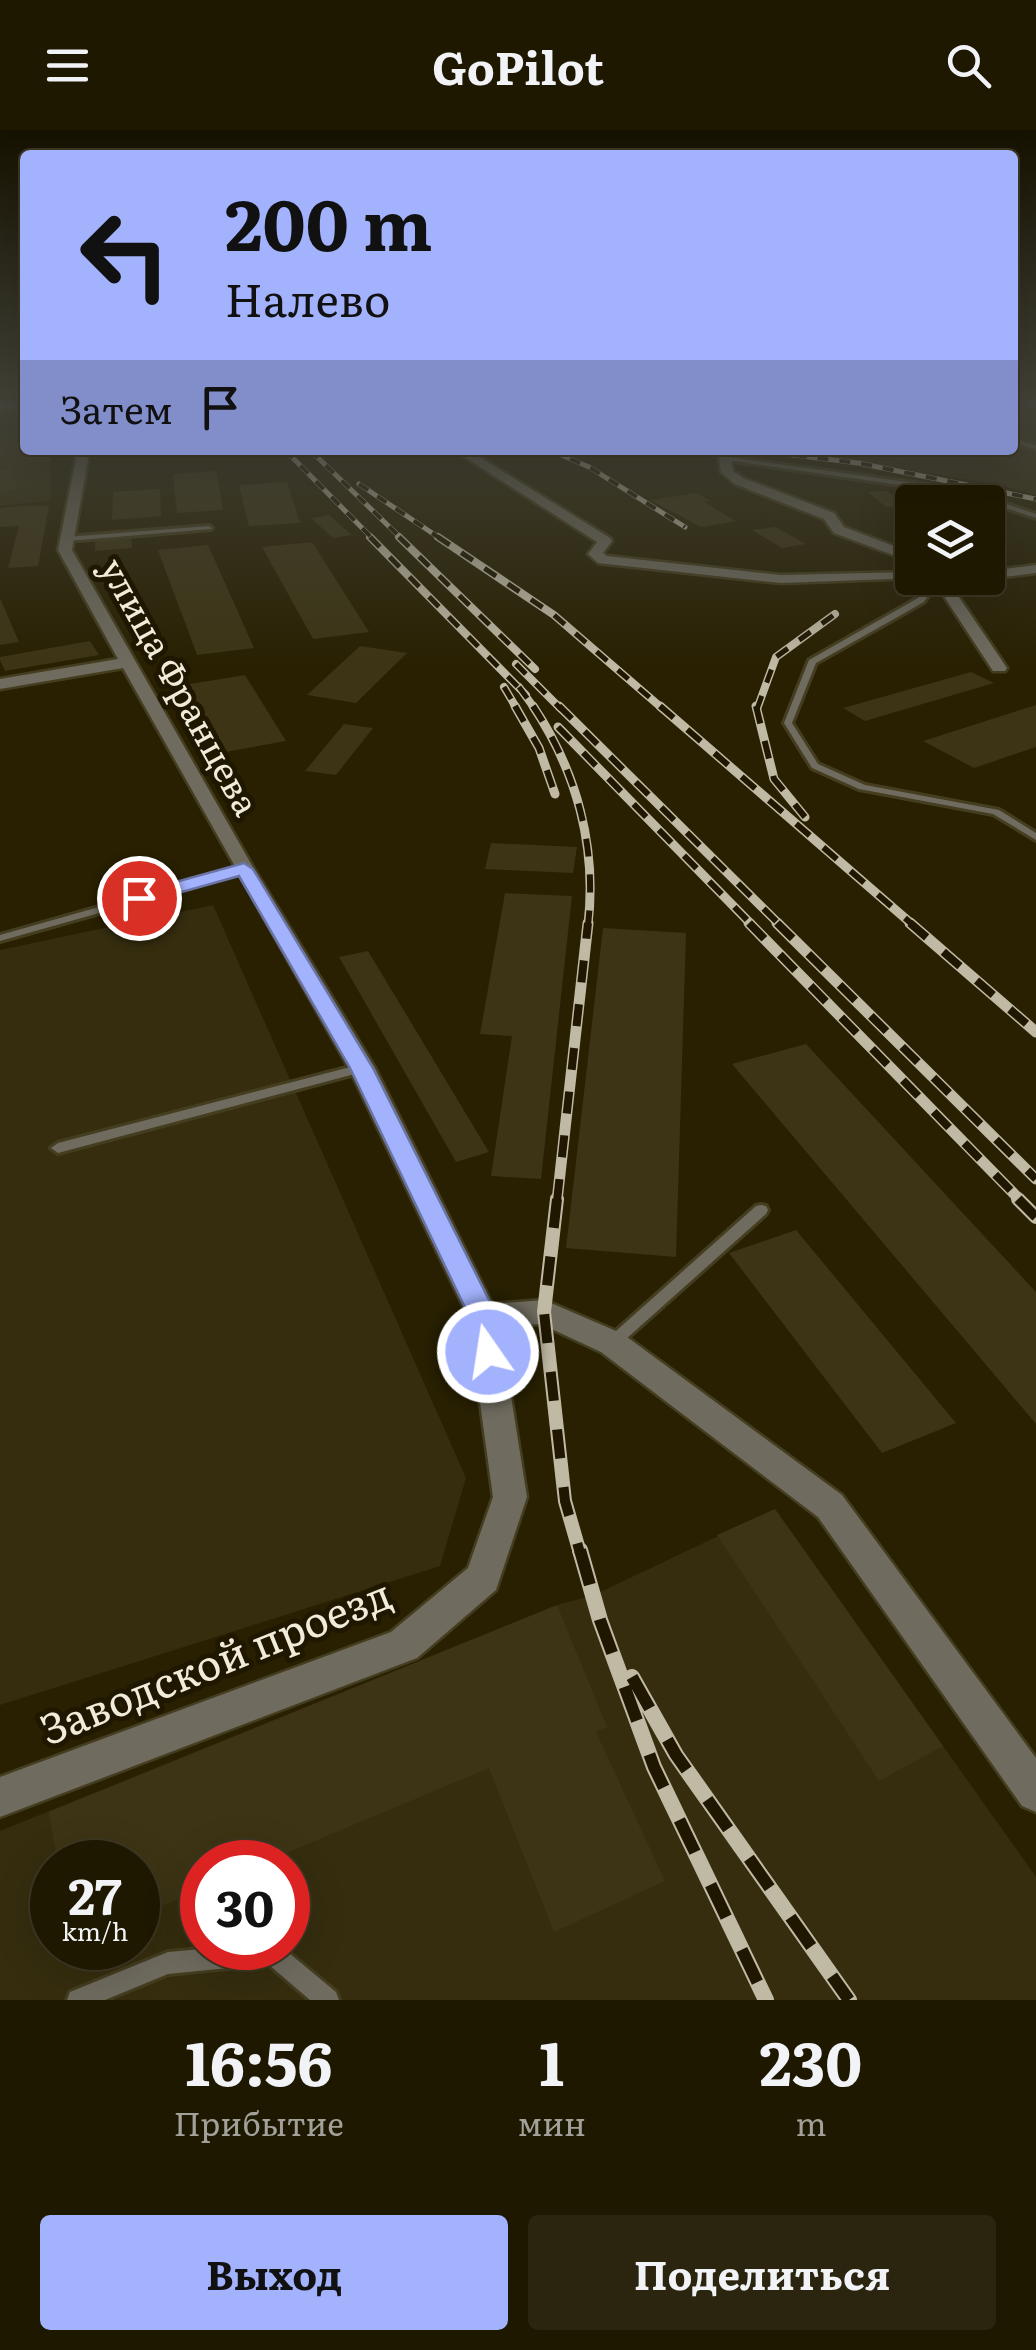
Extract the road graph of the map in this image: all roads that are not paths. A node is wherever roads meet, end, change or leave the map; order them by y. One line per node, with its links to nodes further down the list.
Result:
1 (76, 492): 7 (street, улица Францева)
2 (527, 492): 11 (street)
3 (768, 492): 8 (street)
4 (965, 492): 5 (lane)
5 (1036, 516)
6 (209, 528): 7 (lane)
7 (67, 539): 14 (street, улица Францева)
8 (895, 552)
9 (1036, 569): 10 (street)
10 (1005, 573)
11 (895, 576)
12 (925, 595): 17 (lane)
13 (950, 595): 15 (street)
14 (127, 662): 16 (street); 18 (street, улица Францева)
15 (1000, 668)
16 (0, 684)
17 (1036, 838)
18 (244, 869): 19 (lane); 20 (street, улица Францева)
19 (0, 938)
20 (362, 1068): 21 (lane); 23 (street, улица Францева)
21 (58, 1148)
22 (761, 1210): 24 (lane)
23 (483, 1316): 24 (street); 26 (street, Заводской проезд)
24 (612, 1343): 25 (street)
25 (1036, 1792)
26 (0, 1797)
27 (78, 2000): 28 (lane)
28 (328, 2000)

